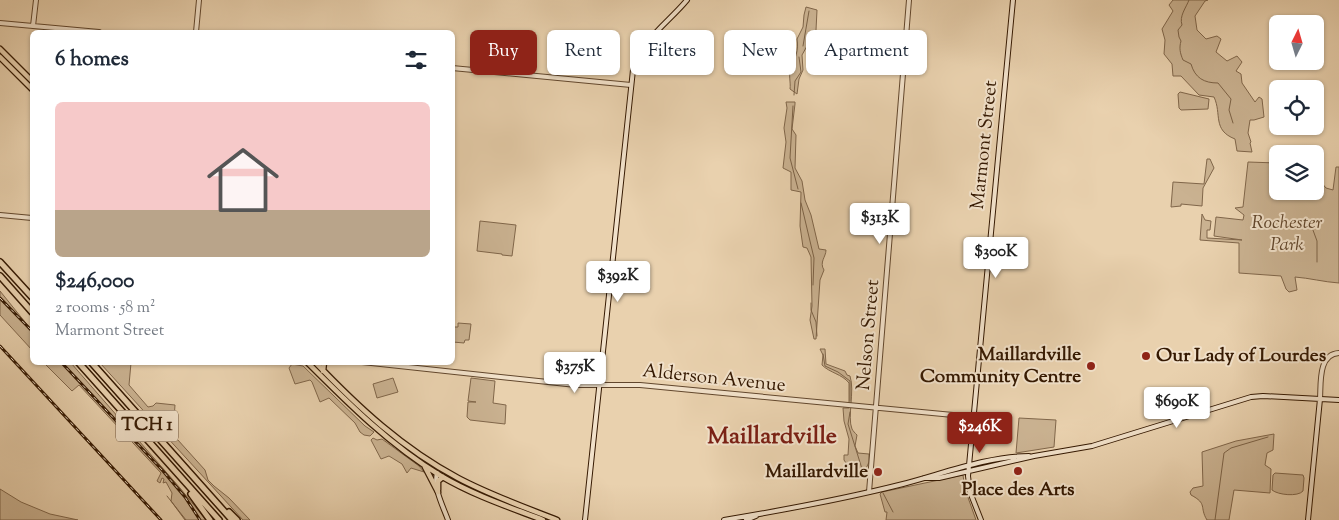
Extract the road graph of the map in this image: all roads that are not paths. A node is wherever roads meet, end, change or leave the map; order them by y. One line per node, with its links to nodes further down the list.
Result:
1 (36, 0): 7 (main road)
2 (199, 0): 9 (main road)
3 (687, 0): 14 (main road)
4 (909, 0): 33 (main road, Nelson Street)
5 (1012, 0): 34 (main road, Marmont Street)
6 (0, 23): 7 (main road)
7 (34, 26): 8 (main road)
8 (78, 30)
9 (196, 30)
10 (0, 48): 13 (main road)
11 (0, 57): 15 (main road)
12 (455, 68): 14 (main road)
13 (30, 78)
14 (631, 85): 30 (main road)
15 (30, 87)
16 (0, 214): 17 (main road)
17 (30, 218)
18 (0, 262): 20 (highway)
19 (0, 276): 21 (highway)
20 (30, 295)
21 (30, 310)
22 (1339, 353): 31 (main road)
23 (81, 365): 41 (highway, TCH 1)
24 (94, 365): 44 (highway, TCH 1)
25 (310, 365): 36 (main road)
26 (318, 365): 29 (main road)
27 (324, 365): 29 (main road)
28 (390, 365): 30 (main road, Alderson Avenue)
29 (323, 371): 37 (main road)
30 (600, 384): 33 (main road, Alderson Avenue); 55 (main road)
31 (1320, 399): 32 (main road); 35 (main road); 59 (main road)
32 (1339, 400)
33 (876, 408): 34 (main road, Alderson Avenue); 46 (main road, Nelson Street)
34 (974, 417): 38 (main road, Marmont Street)
35 (1034, 456): 38 (main road); 39 (main road)
36 (423, 464): 40 (main road); 45 (main road)
37 (434, 465): 40 (main road); 54 (main road)
38 (969, 466): 39 (main road, Marmont Street); 43 (main road)
39 (968, 471): 43 (main road); 58 (main road, Marmont Street)
40 (437, 473): 42 (main road); 45 (main road)
41 (178, 475): 48 (highway); 49 (highway, TCH 1)
42 (442, 476): 45 (main road); 53 (main road)
43 (924, 478): 46 (main road)
44 (204, 488): 50 (highway, TCH 1); 51 (highway)
45 (438, 492): 52 (main road)
46 (869, 492): 47 (main road)
47 (758, 516): 56 (main road); 57 (main road)
48 (210, 520)
49 (219, 520)
50 (232, 520)
51 (237, 520)
52 (448, 520)
53 (543, 520)
54 (557, 520)
55 (585, 520)
56 (724, 520)
57 (746, 520)
58 (981, 520)
59 (1308, 520)

